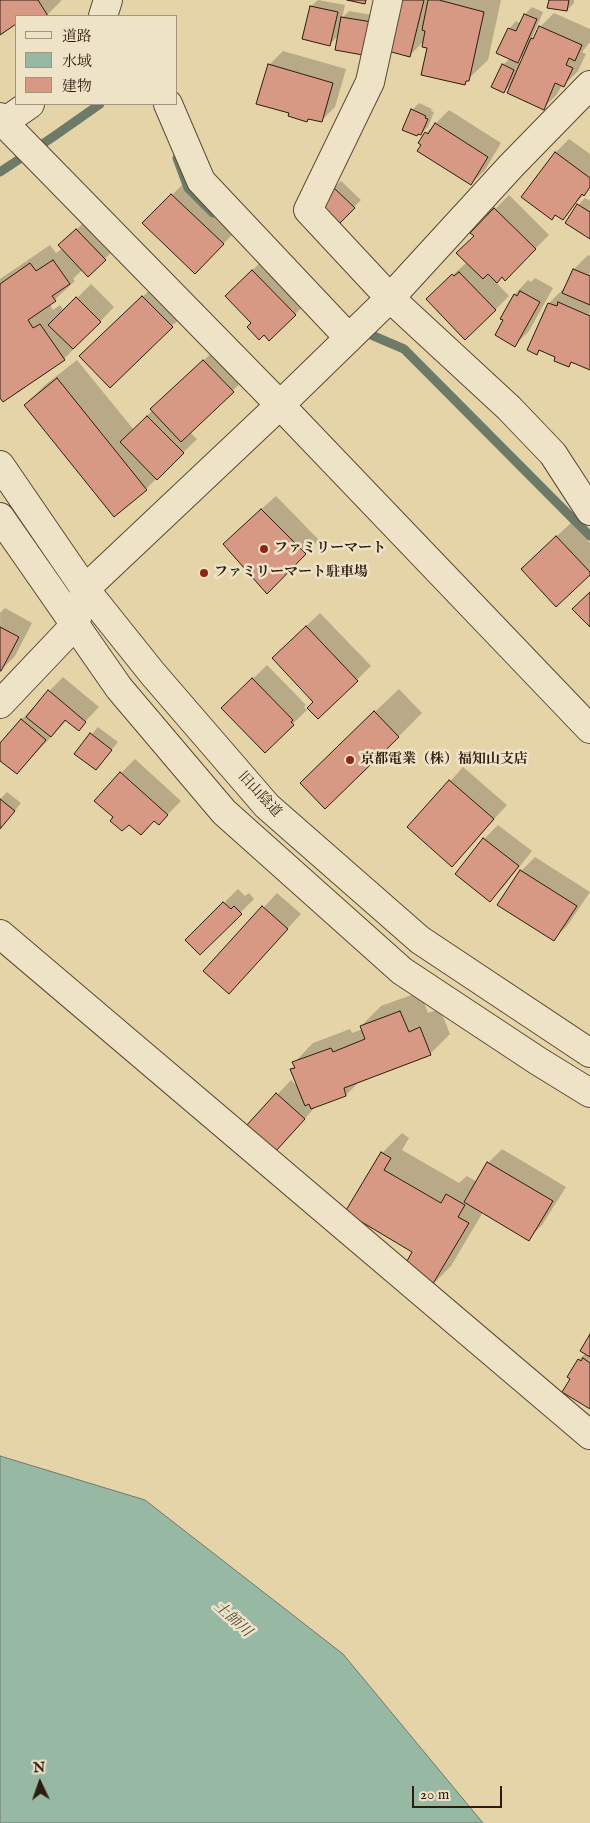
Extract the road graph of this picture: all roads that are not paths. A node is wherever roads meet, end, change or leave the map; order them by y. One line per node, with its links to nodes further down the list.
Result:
1 (108, 0): 3 (street)
2 (388, 0): 8 (street)
3 (103, 15)
4 (590, 85): 8 (street)
5 (28, 105): 7 (street)
6 (168, 105): 9 (street)
7 (1, 121): 10 (street)
8 (390, 298): 9 (street); 12 (street)
9 (349, 338): 10 (street)
10 (280, 405): 14 (street); 17 (street)
11 (0, 465): 14 (street, 旧山陰道)
12 (590, 511)
13 (0, 516): 15 (street)
14 (85, 589): 15 (street); 19 (street, 旧山陰道)
15 (75, 625): 16 (street); 20 (street)
16 (0, 704)
17 (590, 729)
18 (0, 934): 21 (street)
19 (590, 1053)
20 (590, 1093)
21 (590, 1435)

